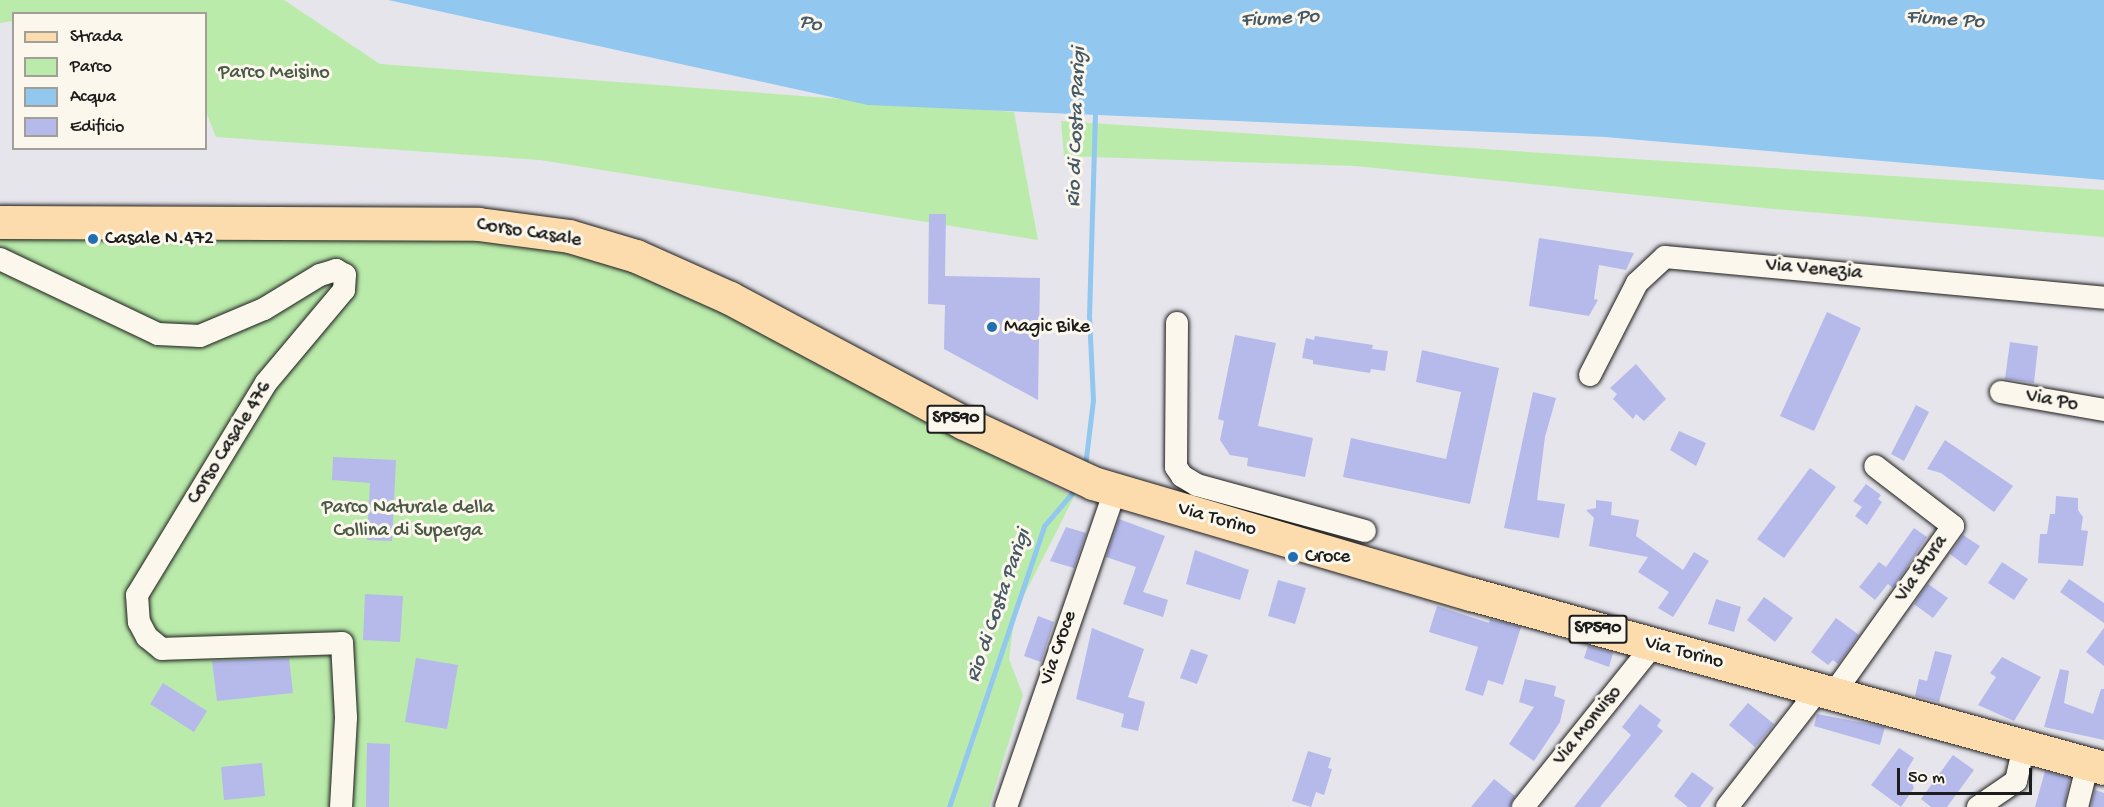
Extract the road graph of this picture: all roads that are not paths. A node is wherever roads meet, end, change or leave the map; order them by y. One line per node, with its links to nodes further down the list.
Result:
1 (0, 222): 9 (main road, Corso Casale / SP590)
2 (0, 259): 16 (street, Corso Casale 476)
3 (2104, 298): 5 (street, Via Venezia)
4 (1177, 323): 10 (street)
5 (1590, 375)
6 (2001, 392): 7 (street, Via Po)
7 (2104, 410)
8 (1875, 466): 13 (street, Via Stura)
9 (1094, 483): 10 (main road, Via Torino / SP590); 17 (street, Via Croce)
10 (1295, 527): 11 (street); 12 (main road, Via Torino / SP590)
11 (1365, 531)
12 (1654, 644): 13 (main road, Via Torino / SP590); 18 (street, Via Monviso)
13 (1827, 691): 14 (main road, Via Torino / SP590); 19 (street)
14 (2024, 745): 15 (main road, Via Torino / SP590); 20 (street)
15 (2096, 766): 21 (street)
16 (341, 807)
17 (1006, 807)
18 (1523, 807)
19 (1727, 807)
20 (1978, 807)
21 (2077, 807)

